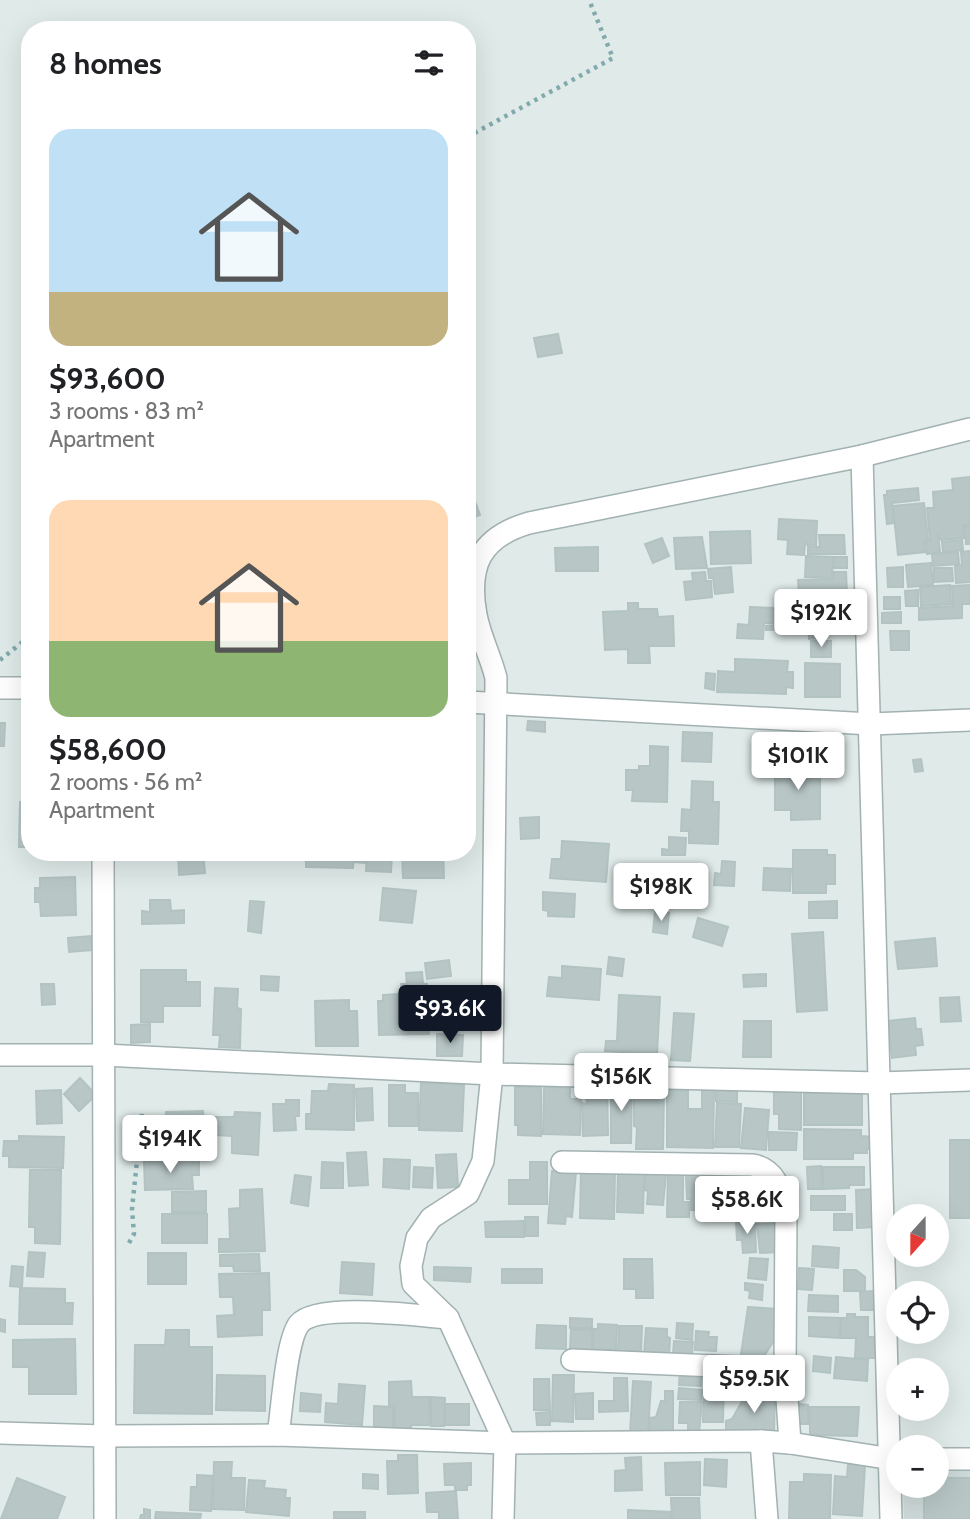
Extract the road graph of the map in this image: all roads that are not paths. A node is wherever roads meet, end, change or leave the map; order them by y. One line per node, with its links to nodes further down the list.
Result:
1 (970, 429): 2 (street)
2 (862, 456): 3 (street); 10 (street)
3 (476, 571)
4 (476, 616): 8 (street)
5 (0, 688): 6 (street)
6 (21, 688)
7 (476, 702): 8 (street)
8 (496, 703): 10 (street); 14 (street)
9 (970, 720): 10 (street)
10 (871, 724): 16 (street)
11 (103, 861): 13 (street)
12 (0, 1055): 13 (street)
13 (104, 1055): 14 (street); 24 (street)
14 (492, 1074): 16 (street); 18 (street)
15 (970, 1080): 16 (street)
16 (880, 1083): 23 (street)
17 (562, 1162): 20 (street)
18 (448, 1318): 22 (street); 27 (street)
19 (572, 1360): 20 (street)
20 (785, 1369): 26 (street)
21 (0, 1433): 24 (street)
22 (278, 1435): 24 (street); 27 (street)
23 (893, 1435)
24 (106, 1436): 32 (street)
25 (761, 1441): 26 (street); 27 (street); 34 (street)
26 (790, 1443): 28 (street)
27 (505, 1444): 33 (street)
28 (886, 1459)
29 (949, 1459): 30 (street)
30 (970, 1459)
31 (892, 1498): 35 (street)
32 (104, 1519)
33 (503, 1519)
34 (767, 1519)
35 (891, 1519)

